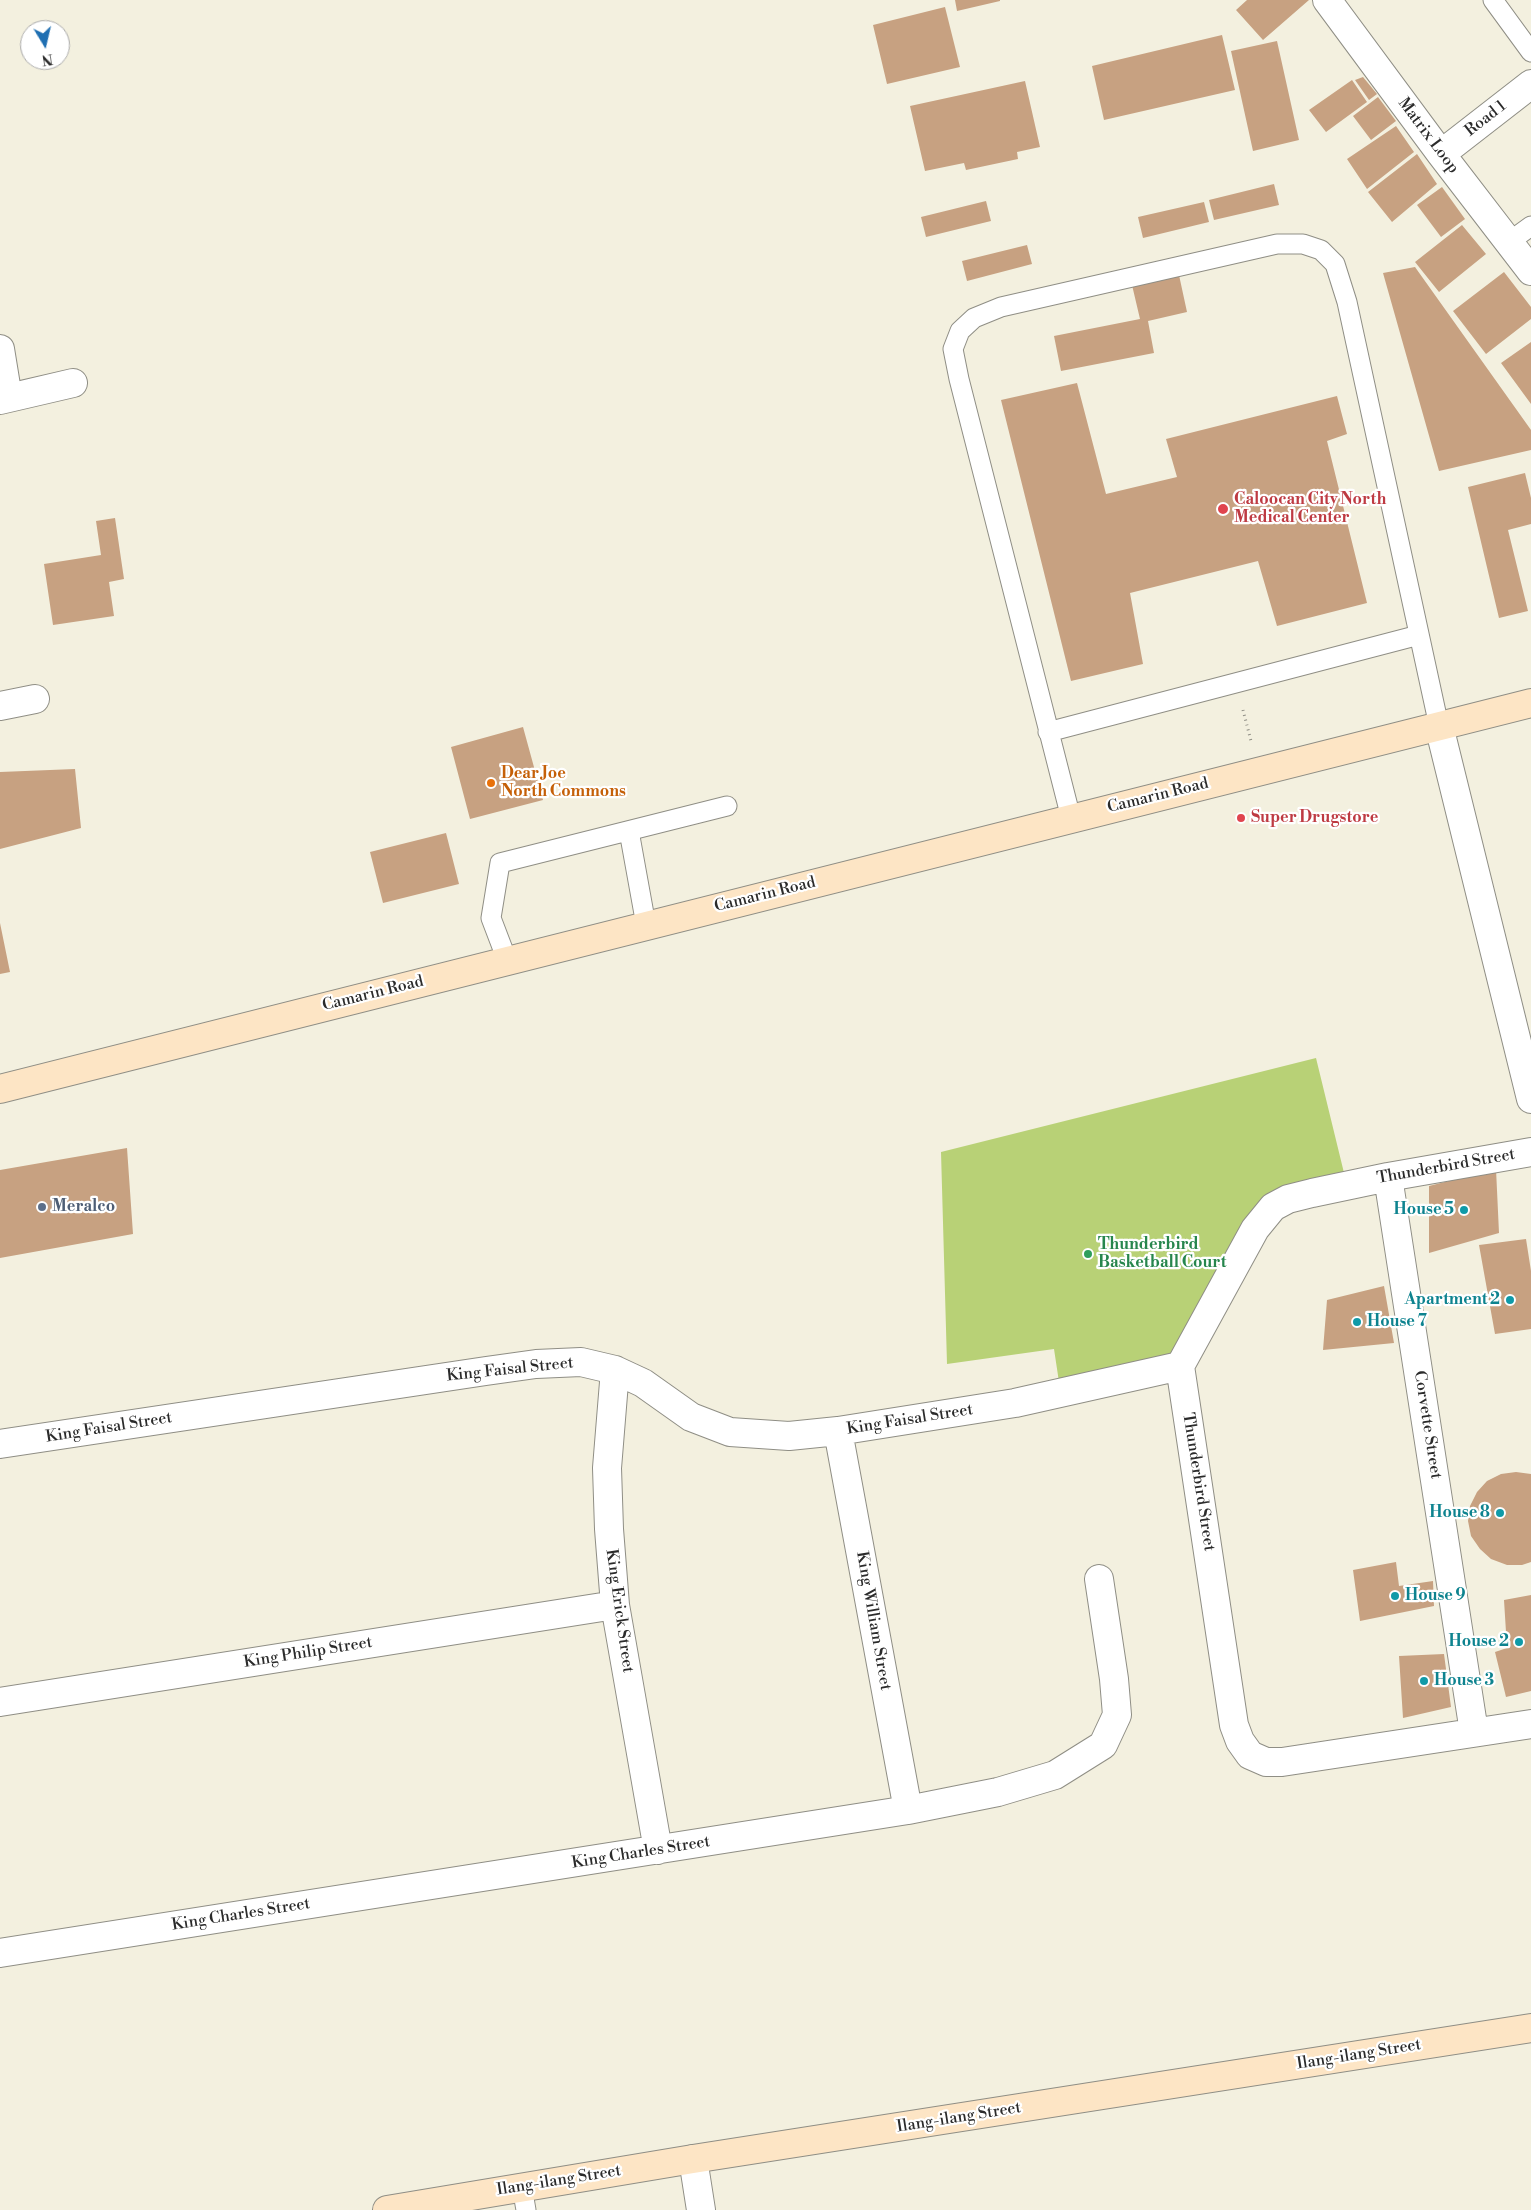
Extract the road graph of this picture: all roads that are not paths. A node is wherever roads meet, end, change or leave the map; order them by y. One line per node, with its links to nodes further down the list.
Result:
1 (1327, 0): 5 (street, Matrix Loop)
2 (1493, 0): 3 (lane)
3 (1531, 52)
4 (1531, 84): 5 (street, Road 1)
5 (1441, 154): 7 (street, Matrix Loop)
6 (1531, 226): 7 (lane)
7 (1510, 242): 8 (street, Matrix Loop)
8 (1531, 271)
9 (0, 349): 11 (street)
10 (73, 383): 11 (street)
11 (4, 399)
12 (1419, 635): 16 (lane); 17 (lane); 17 (lane)
13 (35, 699): 15 (street)
14 (1531, 703): 16 (main road, Camarin Road)
15 (0, 706)
16 (1439, 726): 19 (main road, Camarin Road); 24 (street)
17 (1048, 732): 19 (lane)
18 (727, 806): 20 (lane)
19 (1071, 818): 21 (main road, Camarin Road)
20 (629, 831): 21 (lane); 22 (lane)
21 (646, 925): 22 (main road, Camarin Road)
22 (507, 960): 23 (main road, Camarin Road)
23 (0, 1089)
24 (1531, 1099)
25 (1531, 1152): 26 (street, Thunderbird Street)
26 (1388, 1177): 27 (street, Thunderbird Street); 35 (street, Corvette Street)
27 (1180, 1366): 29 (street, King Faisal Street); 35 (street, Thunderbird Street)
28 (614, 1370): 29 (street, King Faisal Street); 30 (street, King Faisal Street); 32 (street, King Erick Street)
29 (838, 1431): 36 (street, King William Street)
30 (0, 1444)
31 (1098, 1578): 36 (street, King Charles Street)
32 (615, 1605): 33 (street, King Philip Street); 37 (street, King Erick Street)
33 (0, 1702)
34 (1531, 1724): 35 (street, Thunderbird Street)
35 (1474, 1732)
36 (908, 1810): 37 (street, King Charles Street)
37 (658, 1850): 38 (street, King Charles Street)
38 (0, 1953)
39 (1531, 2028): 40 (main road, Ilang-ilang Street)
40 (693, 2159): 41 (main road, Ilang-ilang Street); 44 (street)
41 (524, 2199): 42 (main road, Ilang-ilang Street)
42 (438, 2206): 43 (main road, Ilang-ilang Street)
43 (387, 2210)
44 (701, 2210)

